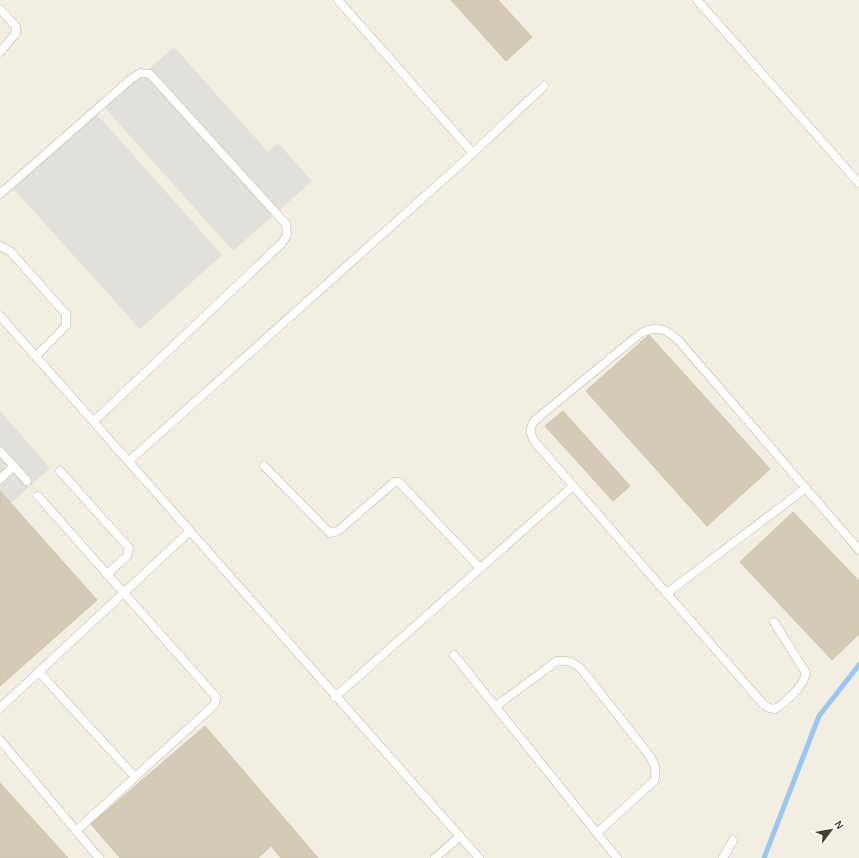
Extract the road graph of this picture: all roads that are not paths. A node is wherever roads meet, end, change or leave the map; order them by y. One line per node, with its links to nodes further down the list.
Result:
1 (338, 0): 6 (lane)
2 (697, 0): 7 (lane)
3 (0, 9): 4 (lane)
4 (0, 52)
5 (544, 86): 6 (lane)
6 (473, 153): 14 (lane)
7 (859, 183)
8 (0, 194): 12 (lane)
9 (0, 246): 11 (lane)
10 (0, 316): 11 (lane)
11 (36, 356): 12 (lane)
12 (94, 421): 14 (lane)
13 (0, 451): 15 (lane)
14 (129, 461): 23 (lane)
15 (14, 466): 18 (lane); 19 (lane)
16 (264, 466): 25 (lane)
17 (60, 471): 26 (lane)
18 (0, 479)
19 (27, 481)
20 (572, 486): 21 (lane); 25 (lane); 28 (lane)
21 (806, 488): 24 (lane); 28 (lane)
22 (38, 496): 26 (lane)
23 (190, 531): 27 (lane); 32 (lane)
24 (859, 550)
25 (480, 568): 32 (lane)
26 (107, 574): 27 (lane)
27 (124, 592): 31 (lane); 36 (lane)
28 (667, 593): 29 (lane)
29 (774, 622)
30 (454, 655): 33 (lane)
31 (39, 672): 34 (lane); 36 (lane)
32 (335, 697): 39 (lane)
33 (496, 706): 38 (lane); 38 (lane)
34 (0, 708)
35 (0, 740): 37 (lane)
36 (135, 777): 37 (lane)
37 (76, 831): 41 (lane)
38 (597, 834): 44 (lane)
39 (460, 836): 42 (lane); 43 (lane)
40 (733, 840): 45 (lane)
41 (99, 858)
42 (435, 858)
43 (479, 858)
44 (617, 858)
45 (723, 858)

